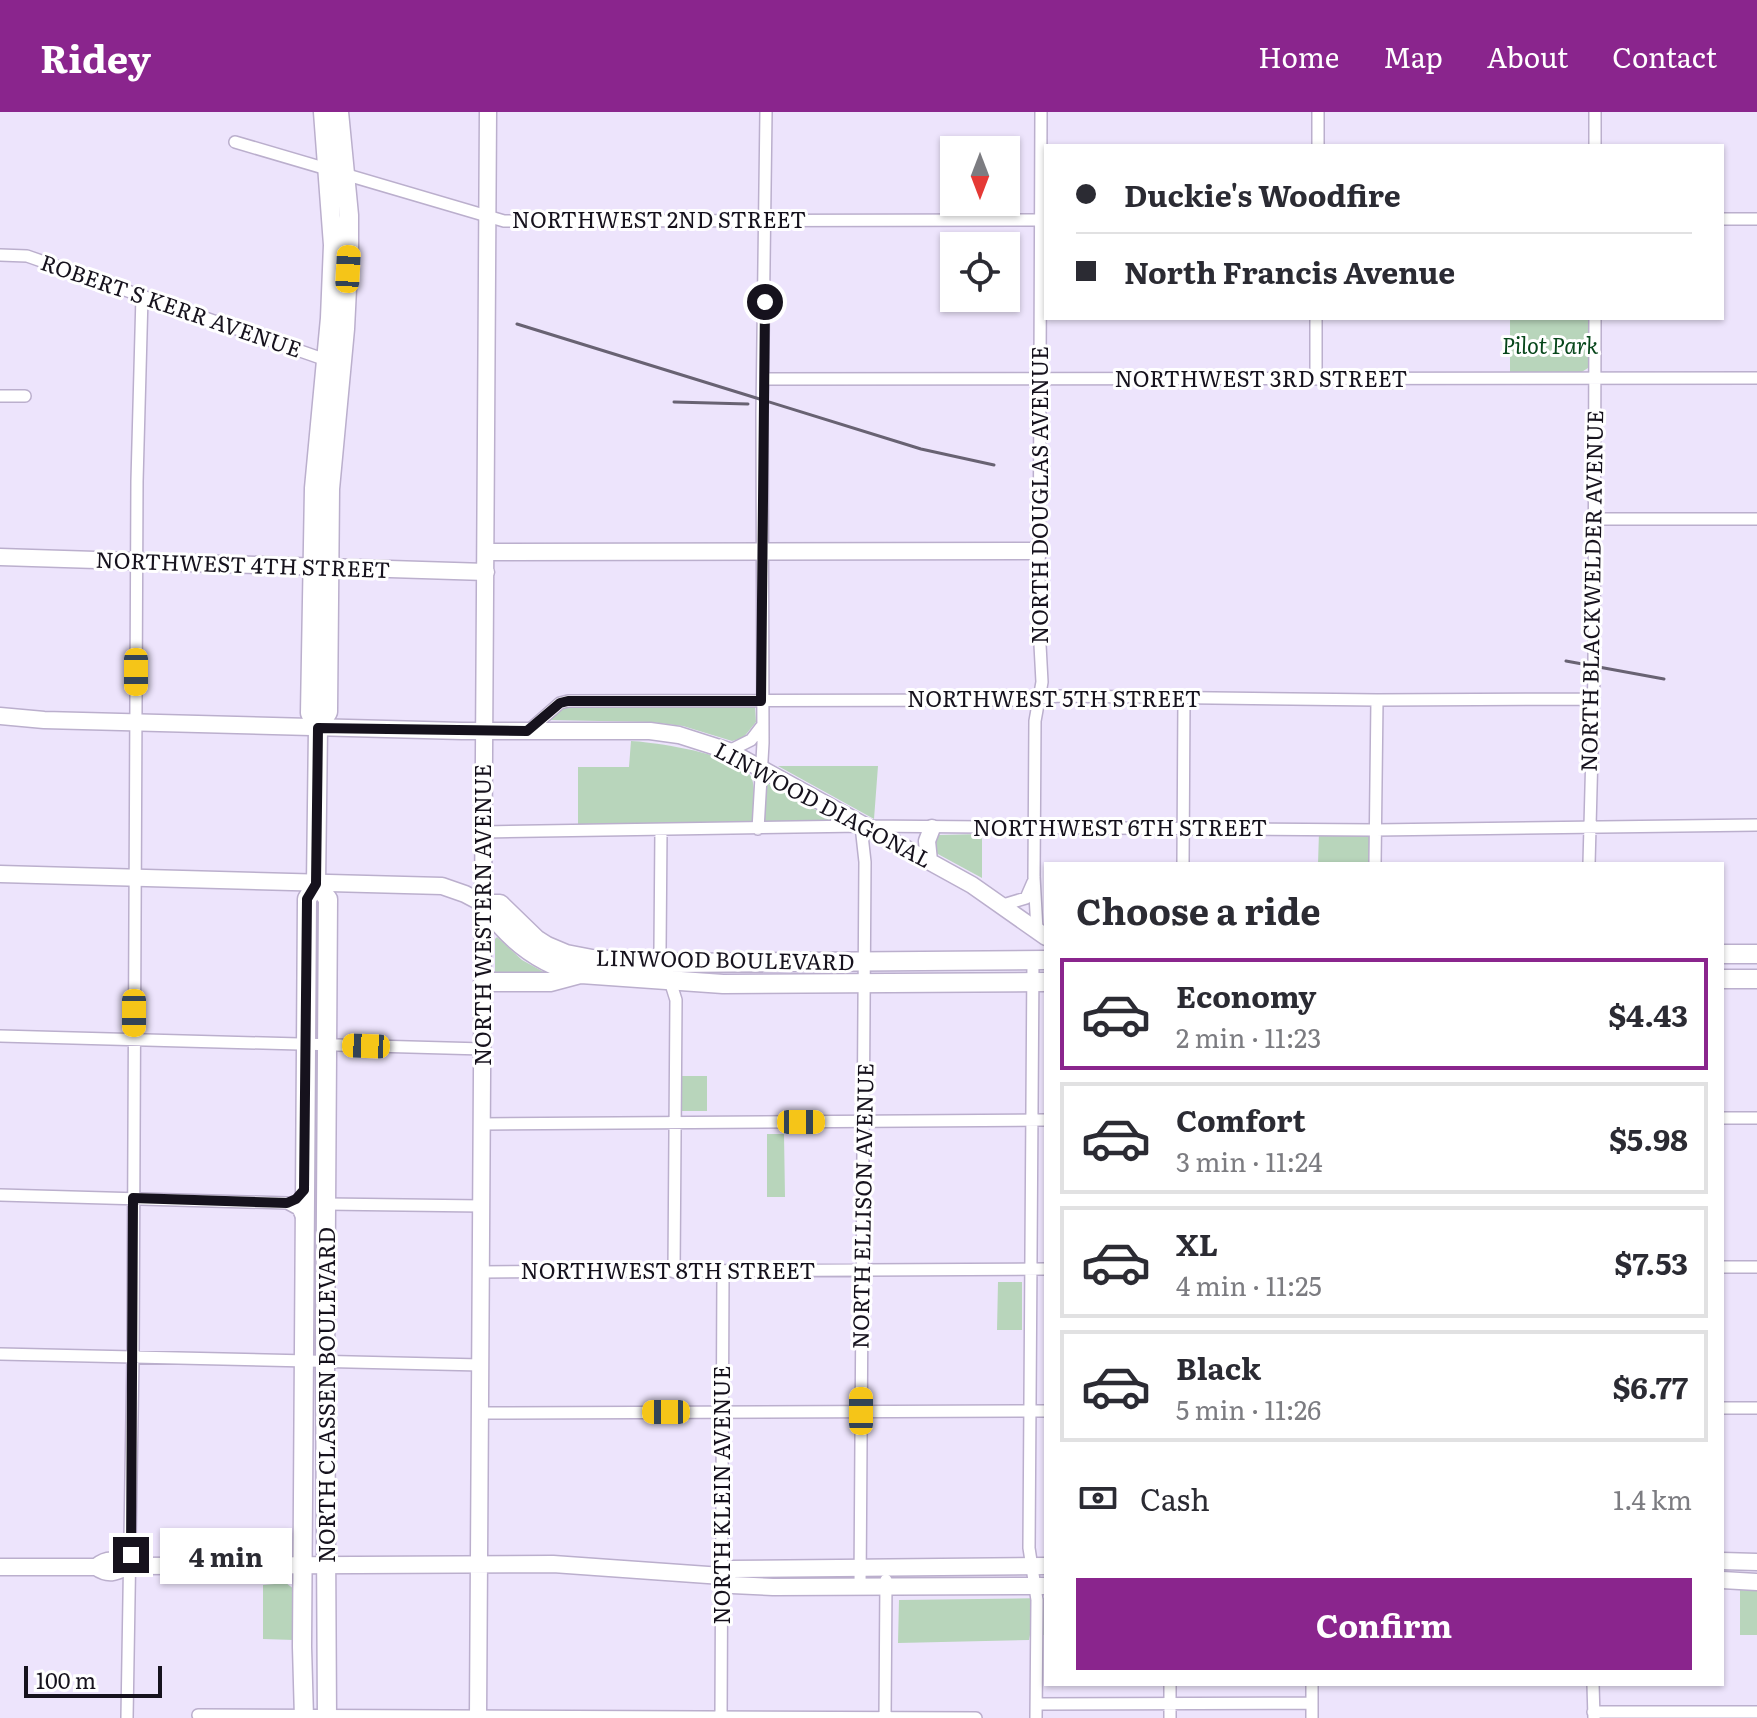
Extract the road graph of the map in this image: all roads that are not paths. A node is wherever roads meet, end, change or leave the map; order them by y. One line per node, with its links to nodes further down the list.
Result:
1 (323, 112): 11 (main road, NORTH CLASSEN BOULEVARD)
2 (339, 112): 11 (main road, NORTH CLASSEN BOULEVARD)
3 (488, 112): 12 (main road, NORTH WESTERN AVENUE)
4 (766, 112): 16 (street)
5 (1041, 112): 15 (street, NORTH DOUGLAS AVENUE)
6 (1318, 112): 9 (street)
7 (1595, 112): 10 (street)
8 (235, 142): 11 (street, NORTHWEST 2ND STREET)
9 (1318, 144)
10 (1595, 144)
11 (335, 172): 12 (street, NORTHWEST 2ND STREET); 21 (main road, NORTH CLASSEN BOULEVARD)
12 (488, 217): 16 (street, NORTHWEST 2ND STREET); 32 (main road, NORTH WESTERN AVENUE)
13 (1724, 219): 14 (street)
14 (1757, 219)
15 (1043, 220): 16 (street, NORTHWEST 2ND STREET); 26 (street, NORTH DOUGLAS AVENUE)
16 (765, 221): 24 (street)
17 (0, 255): 18 (street, ROBERT S KERR AVENUE)
18 (142, 296): 21 (street, ROBERT S KERR AVENUE); 35 (street)
19 (1316, 320): 25 (street)
20 (1595, 320): 22 (street, NORTH BLACKWELDER AVENUE)
21 (333, 363): 36 (main road, NORTH CLASSEN BOULEVARD)
22 (1594, 378): 23 (street, NORTHWEST 3RD STREET); 25 (street, NORTHWEST 3RD STREET); 29 (street, NORTH BLACKWELDER AVENUE)
23 (1757, 378)
24 (764, 379): 26 (street, NORTHWEST 3RD STREET); 33 (street)
25 (1316, 379): 26 (street, NORTHWEST 3RD STREET)
26 (1041, 380): 31 (street, NORTH DOUGLAS AVENUE)
27 (0, 396): 28 (street)
28 (25, 396)
29 (1595, 519): 30 (street); 40 (street, NORTH BLACKWELDER AVENUE)
30 (1757, 519)
31 (1040, 551): 33 (main road); 39 (street, NORTH DOUGLAS AVENUE)
32 (486, 552): 33 (main road); 37 (main road, NORTH WESTERN AVENUE)
33 (763, 552): 42 (street)
34 (0, 557): 35 (main road, NORTHWEST 4TH STREET)
35 (137, 562): 36 (main road, NORTHWEST 4TH STREET); 44 (street)
36 (321, 567): 37 (main road, NORTHWEST 4TH STREET); 46 (main road, NORTH CLASSEN BOULEVARD)
37 (486, 572): 48 (main road, NORTH WESTERN AVENUE)
38 (1184, 698): 39 (street, NORTHWEST 5TH STREET); 41 (street, NORTHWEST 5TH STREET); 54 (street)
39 (1039, 699): 42 (street, NORTHWEST 5TH STREET); 56 (street, NORTH DOUGLAS AVENUE)
40 (1592, 699): 41 (street, NORTHWEST 5TH STREET); 53 (street, NORTH BLACKWELDER AVENUE)
41 (1377, 700): 59 (street)
42 (761, 701): 45 (street); 47 (street, NORTHWEST 5TH STREET)
43 (0, 716): 44 (main road)
44 (136, 723): 46 (main road); 67 (street)
45 (761, 727): 49 (street); 50 (street)
46 (318, 728): 48 (main road); 68 (main road, NORTH CLASSEN BOULEVARD)
47 (527, 731): 48 (main road, LINWOOD DIAGONAL); 49 (main road, LINWOOD DIAGONAL)
48 (484, 732): 60 (main road, NORTH WESTERN AVENUE)
49 (729, 751): 50 (main road, LINWOOD DIAGONAL)
50 (761, 768): 52 (main road, LINWOOD DIAGONAL); 57 (street)
51 (1757, 825): 53 (street, NORTHWEST 6TH STREET)
52 (861, 826): 55 (street, NORTHWEST 6TH STREET); 57 (street, NORTHWEST 6TH STREET); 61 (main road, LINWOOD DIAGONAL); 75 (street, NORTH ELLISON AVENUE)
53 (1588, 826): 59 (street, NORTHWEST 6TH STREET); 64 (street, NORTH BLACKWELDER AVENUE)
54 (1183, 827): 56 (street, NORTHWEST 6TH STREET); 59 (street, NORTHWEST 6TH STREET); 62 (street)
55 (932, 828): 56 (street, NORTHWEST 6TH STREET); 61 (main road)
56 (1035, 828): 66 (street, NORTH DOUGLAS AVENUE)
57 (758, 829): 58 (street, NORTHWEST 6TH STREET)
58 (661, 830): 60 (street, NORTHWEST 6TH STREET); 76 (street)
59 (1375, 830): 63 (street)
60 (484, 832): 69 (main road, NORTH WESTERN AVENUE)
61 (929, 861): 70 (main road, LINWOOD DIAGONAL)
62 (1183, 862)
63 (1375, 862)
64 (1589, 862)
65 (0, 874): 67 (main road)
66 (1034, 877): 70 (street); 71 (street, NORTH DOUGLAS AVENUE)
67 (136, 878): 68 (main road); 85 (street)
68 (316, 884): 69 (main road); 86 (main road, NORTH CLASSEN BOULEVARD); 87 (main road, NORTH CLASSEN BOULEVARD)
69 (484, 904): 76 (main road, LINWOOD BOULEVARD); 77 (main road, LINWOOD BOULEVARD); 81 (main road, NORTH WESTERN AVENUE)
70 (1003, 905): 71 (main road, LINWOOD DIAGONAL)
71 (1041, 933)
72 (1724, 954): 73 (main road)
73 (1757, 954)
74 (1039, 960): 75 (main road, LINWOOD BOULEVARD); 82 (street)
75 (864, 962): 76 (main road, LINWOOD BOULEVARD); 83 (street, NORTH ELLISON AVENUE)
76 (665, 963): 80 (street)
77 (581, 974): 80 (main road, LINWOOD BOULEVARD); 81 (main road)
78 (1724, 979): 79 (main road)
79 (1757, 979)
80 (672, 981): 83 (main road, LINWOOD BOULEVARD); 93 (street)
81 (483, 982): 88 (main road, NORTH WESTERN AVENUE)
82 (1040, 982): 83 (main road, LINWOOD BOULEVARD); 91 (street)
83 (864, 983): 92 (street, NORTH ELLISON AVENUE)
84 (0, 1036): 85 (street)
85 (134, 1039): 86 (street); 97 (street)
86 (306, 1044): 87 (street); 95 (main road, NORTH CLASSEN BOULEVARD)
87 (327, 1045): 88 (street); 99 (main road, NORTH CLASSEN BOULEVARD)
88 (483, 1049): 94 (main road, NORTH WESTERN AVENUE)
89 (1724, 1118): 90 (street)
90 (1757, 1118)
91 (1040, 1120): 92 (street); 104 (street)
92 (864, 1121): 93 (street); 106 (street, NORTH ELLISON AVENUE)
93 (675, 1123): 94 (street); 108 (street)
94 (482, 1124): 100 (main road, NORTH WESTERN AVENUE)
95 (304, 1190): 98 (street); 101 (main road, NORTH CLASSEN BOULEVARD)
96 (0, 1195): 97 (street)
97 (133, 1198): 98 (street); 111 (street)
98 (287, 1203): 101 (street)
99 (326, 1204): 100 (street); 113 (main road, NORTH CLASSEN BOULEVARD)
100 (482, 1206): 107 (main road, NORTH WESTERN AVENUE)
101 (304, 1223): 112 (main road, NORTH CLASSEN BOULEVARD)
102 (1724, 1267): 103 (street)
103 (1757, 1267)
104 (1032, 1269): 105 (street, NORTHWEST 8TH STREET); 106 (street, NORTHWEST 8TH STREET); 119 (street)
105 (1044, 1269)
106 (861, 1270): 109 (street, NORTHWEST 8TH STREET); 118 (street, NORTH ELLISON AVENUE)
107 (481, 1272): 108 (street, NORTHWEST 8TH STREET); 114 (main road, NORTH WESTERN AVENUE)
108 (674, 1272): 109 (street, NORTHWEST 8TH STREET)
109 (723, 1272): 117 (street, NORTH KLEIN AVENUE)
110 (0, 1354): 111 (street)
111 (133, 1357): 112 (street); 126 (street)
112 (304, 1362): 113 (street); 129 (main road, NORTH CLASSEN BOULEVARD)
113 (325, 1363): 114 (street); 125 (main road, NORTH CLASSEN BOULEVARD)
114 (481, 1365): 121 (main road, NORTH WESTERN AVENUE)
115 (1724, 1408): 116 (street)
116 (1757, 1408)
117 (723, 1411): 118 (street); 121 (street); 132 (street, NORTH KLEIN AVENUE)
118 (861, 1411): 119 (street); 130 (street, NORTH ELLISON AVENUE)
119 (1031, 1411): 120 (street); 127 (street)
120 (1044, 1411)
121 (480, 1413): 124 (main road, NORTH WESTERN AVENUE)
122 (1724, 1561): 123 (main road)
123 (1757, 1562)
124 (479, 1564): 125 (main road); 132 (main road); 149 (main road, NORTH WESTERN AVENUE)
125 (327, 1565): 129 (main road); 148 (main road, NORTH CLASSEN BOULEVARD)
126 (129, 1566): 128 (main road); 129 (main road); 150 (street)
127 (1039, 1566): 131 (main road); 135 (street)
128 (0, 1567)
129 (303, 1567): 147 (main road, NORTH CLASSEN BOULEVARD)
130 (860, 1567): 131 (main road); 132 (main road); 136 (street, NORTH ELLISON AVENUE)
131 (886, 1567): 137 (street)
132 (722, 1576): 136 (main road); 151 (street, NORTH KLEIN AVENUE)
133 (1724, 1580): 134 (main road)
134 (1757, 1582)
135 (1040, 1586): 137 (main road); 142 (street)
136 (860, 1587): 137 (main road)
137 (886, 1587): 152 (street)
138 (1170, 1686): 143 (street)
139 (1312, 1686): 141 (street)
140 (1593, 1686): 146 (street)
141 (1312, 1703): 143 (street); 156 (street)
142 (1037, 1704): 143 (street); 154 (street)
143 (1170, 1704): 155 (street)
144 (1757, 1712): 146 (street)
145 (198, 1715): 147 (street)
146 (1594, 1715)
147 (304, 1716): 148 (street)
148 (327, 1717): 149 (street)
149 (478, 1717): 151 (street)
150 (127, 1718)
151 (721, 1718): 152 (street)
152 (885, 1718): 153 (street)
153 (976, 1718)
154 (1036, 1718)
155 (1170, 1718)
156 (1312, 1718)

